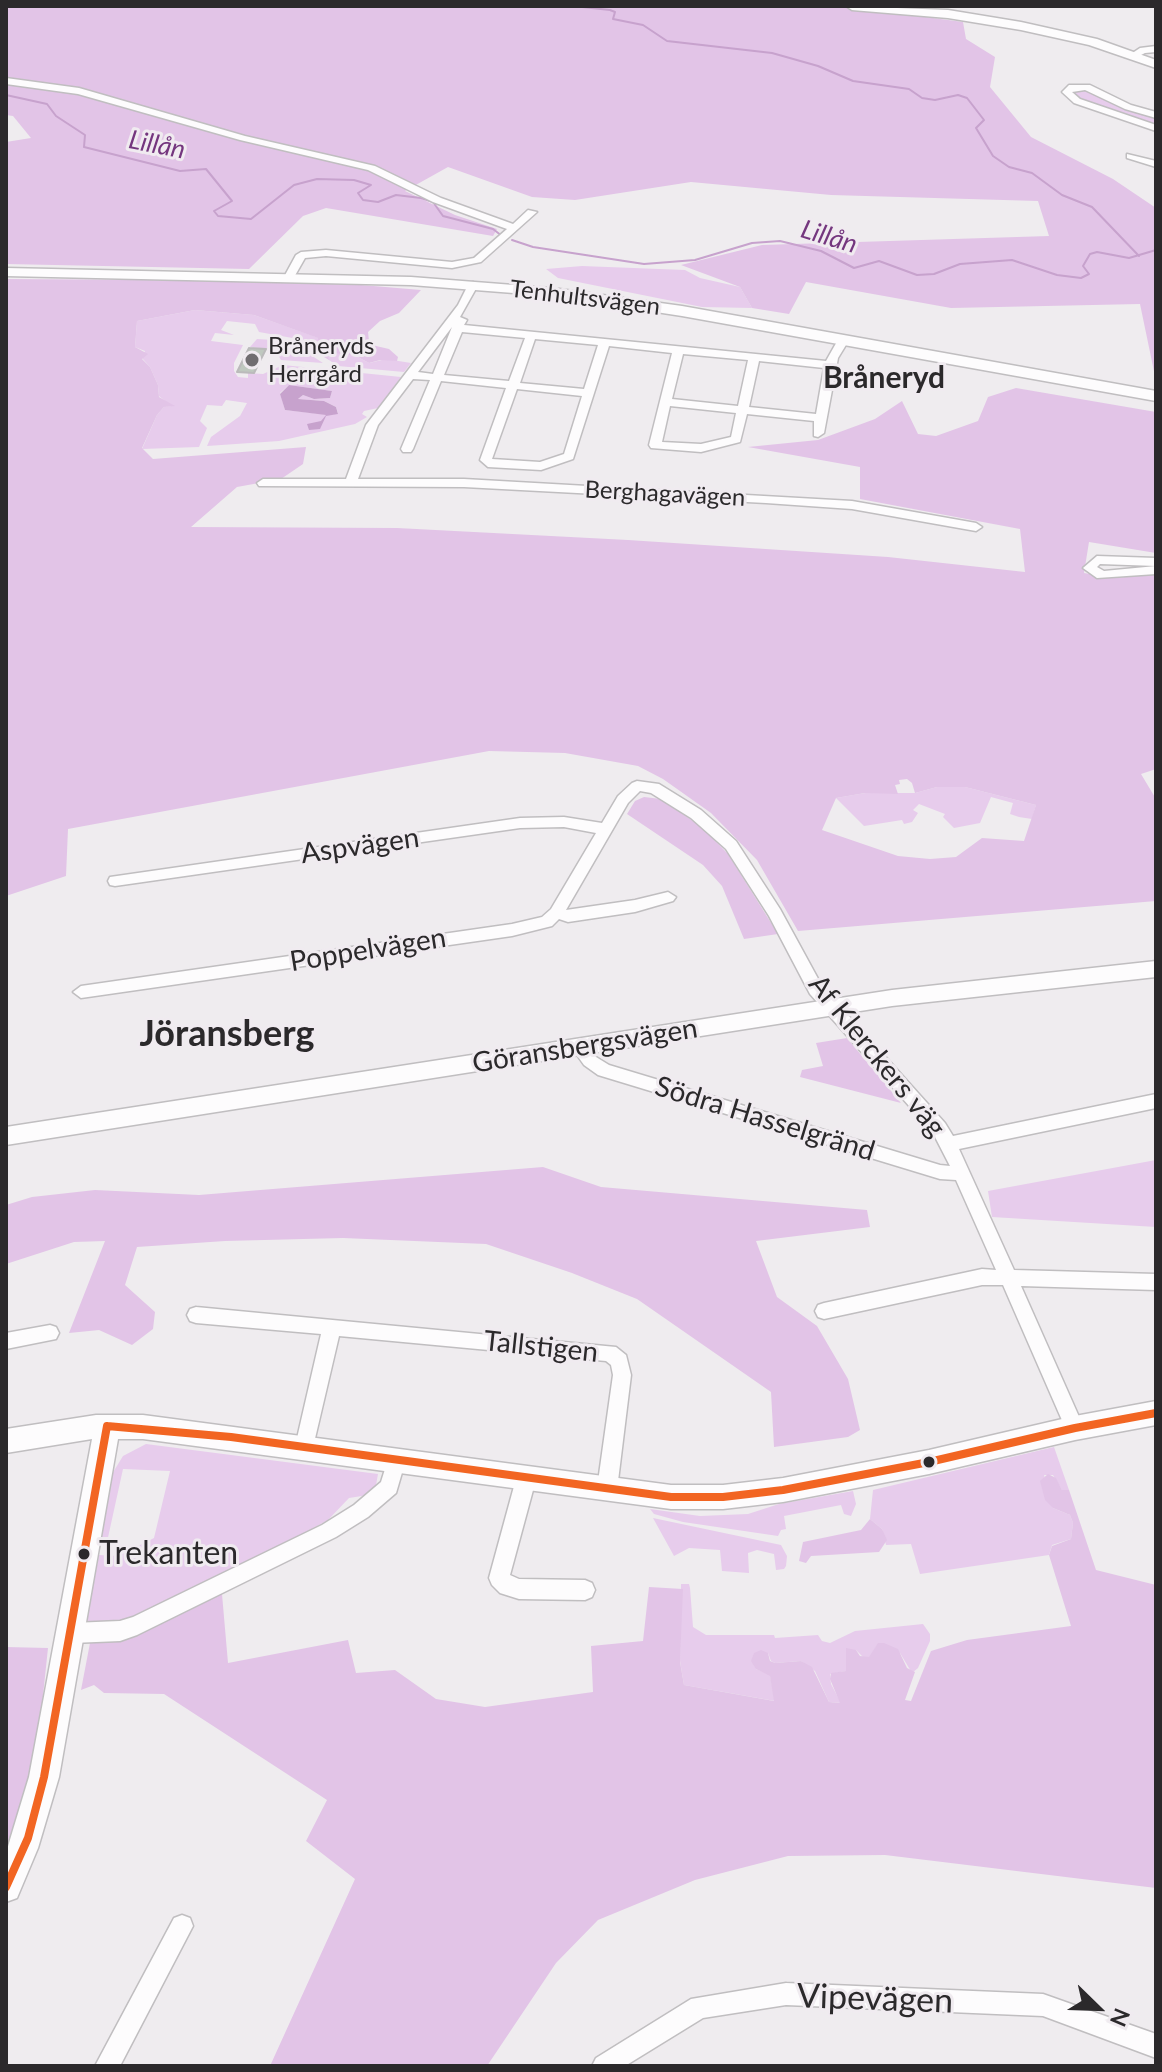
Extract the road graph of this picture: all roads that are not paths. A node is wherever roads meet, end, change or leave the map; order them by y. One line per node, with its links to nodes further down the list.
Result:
1 (852, 6): 3 (street)
2 (1156, 49): 3 (street)
3 (1133, 56): 4 (street)
4 (1156, 64)
5 (6, 81): 11 (street)
6 (1156, 115): 7 (street)
7 (1156, 128)
8 (1130, 156): 9 (street)
9 (1156, 164)
10 (532, 212): 11 (street)
11 (515, 228): 13 (street)
12 (6, 272): 13 (street, Tenhultsvägen)
13 (289, 277): 14 (street, Tenhultsvägen)
14 (473, 285): 15 (street); 18 (street, Tenhultsvägen)
15 (463, 306): 16 (street); 23 (street)
16 (458, 328): 17 (street); 24 (street)
17 (531, 336): 19 (street); 25 (street)
18 (843, 340): 22 (street); 27 (street, Tenhultsvägen)
19 (604, 343): 20 (street); 26 (street)
20 (678, 350): 21 (street); 28 (street)
21 (754, 359): 22 (street); 29 (street)
22 (830, 365): 30 (street)
23 (412, 375): 24 (street); 33 (street)
24 (437, 378): 25 (street); 32 (street)
25 (512, 385): 26 (street); 26 (street)
26 (588, 393)
27 (1156, 396)
28 (666, 402): 29 (street); 29 (street)
29 (743, 410): 30 (street)
30 (822, 418): 31 (street)
31 (818, 433)
32 (407, 449)
33 (351, 481): 34 (street, Berghagavägen); 35 (street, Berghagavägen)
34 (263, 483)
35 (976, 527)
36 (1156, 562): 37 (street)
37 (1156, 570)
38 (604, 829): 39 (street, Aspvägen); 41 (street); 44 (street, Af Klerckers väg)
39 (115, 881)
40 (668, 897): 41 (street)
41 (556, 913): 43 (street, Poppelvägen)
42 (1156, 969): 44 (street, Göransbergsvägen)
43 (81, 992)
44 (834, 1008): 45 (street, Göransbergsvägen); 48 (street, Af Klerckers väg)
45 (580, 1047): 47 (street, Göransbergsvägen); 49 (street, Södra Hasselgränd)
46 (1156, 1101): 48 (street)
47 (10, 1136)
48 (949, 1144): 49 (street, Af Klerckers väg)
49 (959, 1173): 50 (street, Af Klerckers väg)
50 (1009, 1277): 51 (street); 52 (street); 59 (street, Af Klerckers väg)
51 (1156, 1282)
52 (824, 1311)
53 (196, 1315): 54 (street, Tallstigen)
54 (332, 1328): 61 (street); 64 (street, Tallstigen)
55 (50, 1333): 56 (street)
56 (6, 1341)
57 (1156, 1413): 59 (street)
58 (107, 1426): 60 (street); 61 (street); 66 (street)
59 (1075, 1428): 64 (street)
60 (6, 1441)
61 (304, 1447): 62 (street)
62 (397, 1459): 63 (street); 66 (street)
63 (526, 1479): 64 (street); 65 (street)
64 (607, 1489)
65 (585, 1590)
66 (72, 1633): 67 (street)
67 (6, 1887)
68 (182, 1926): 70 (street)
69 (1156, 2046): 71 (street, Vipevägen)
70 (107, 2066)
71 (604, 2066)

